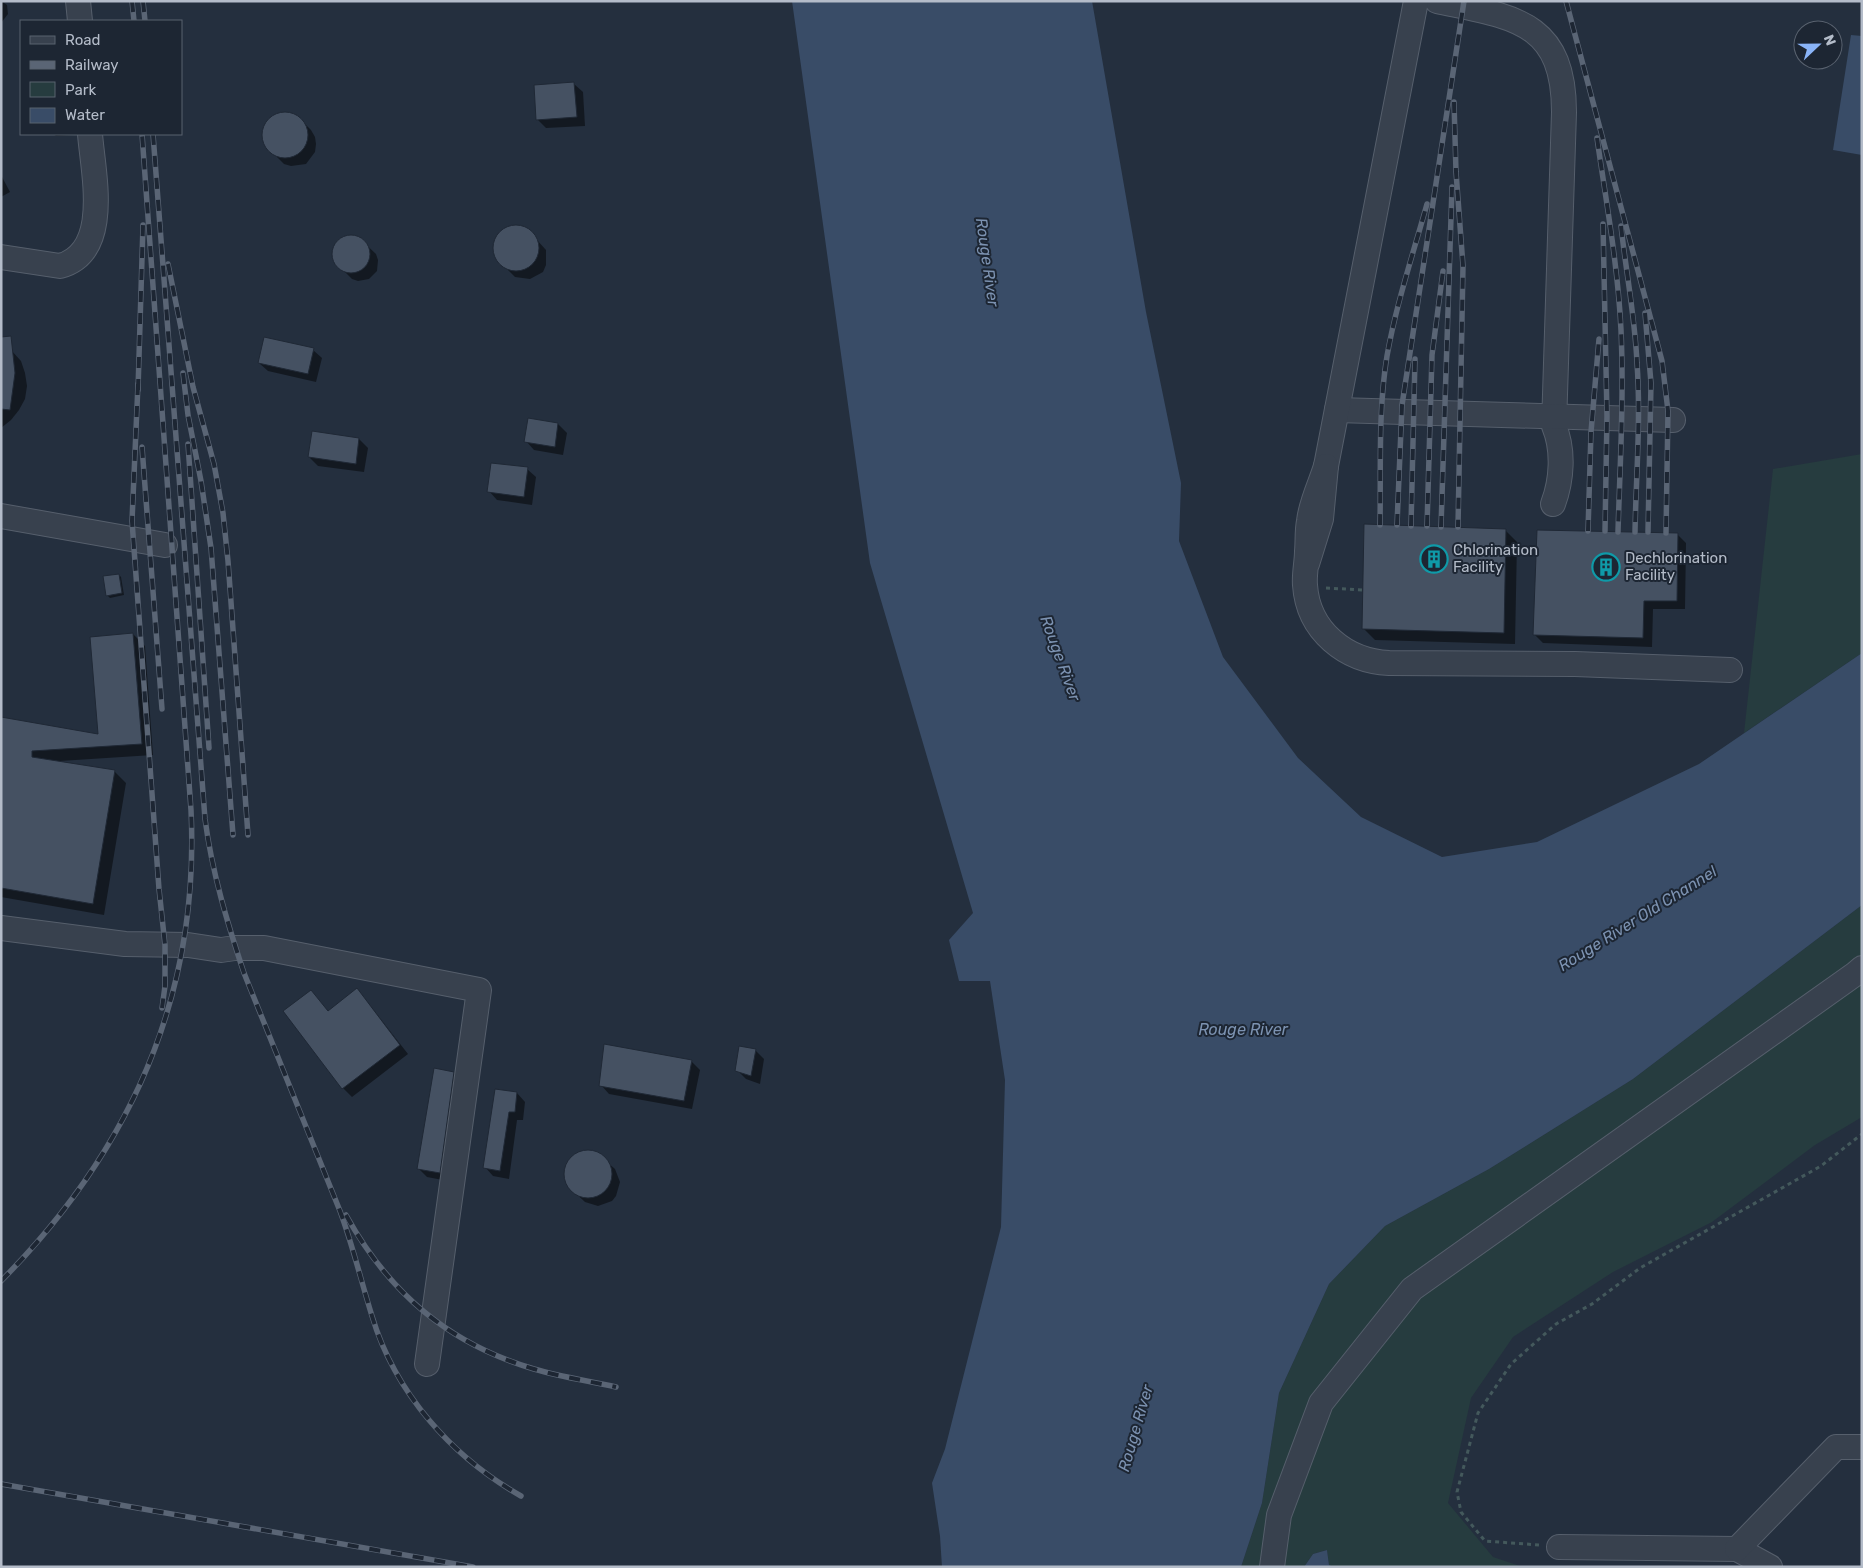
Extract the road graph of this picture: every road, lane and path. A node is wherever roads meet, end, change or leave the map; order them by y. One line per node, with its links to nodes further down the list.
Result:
1 (78, 1): 4 (lane)
2 (1416, 1): 7 (lane)
3 (1437, 1): 9 (lane)
4 (80, 20)
5 (90, 135): 6 (lane)
6 (1, 257)
7 (1337, 410): 9 (lane); 12 (lane)
8 (1673, 420): 9 (lane)
9 (1554, 422)
10 (1, 516): 11 (lane)
11 (164, 545)
12 (1305, 587): 13 (path); 14 (lane)
13 (1363, 590)
14 (1730, 670)
15 (1, 928): 18 (lane)
16 (1862, 968): 22 (lane)
17 (1862, 1134): 20 (path)
18 (427, 1364)
19 (1862, 1447): 21 (lane)
20 (1559, 1547): 21 (lane)
21 (1737, 1549): 23 (lane)
22 (1272, 1567)
23 (1770, 1567)

